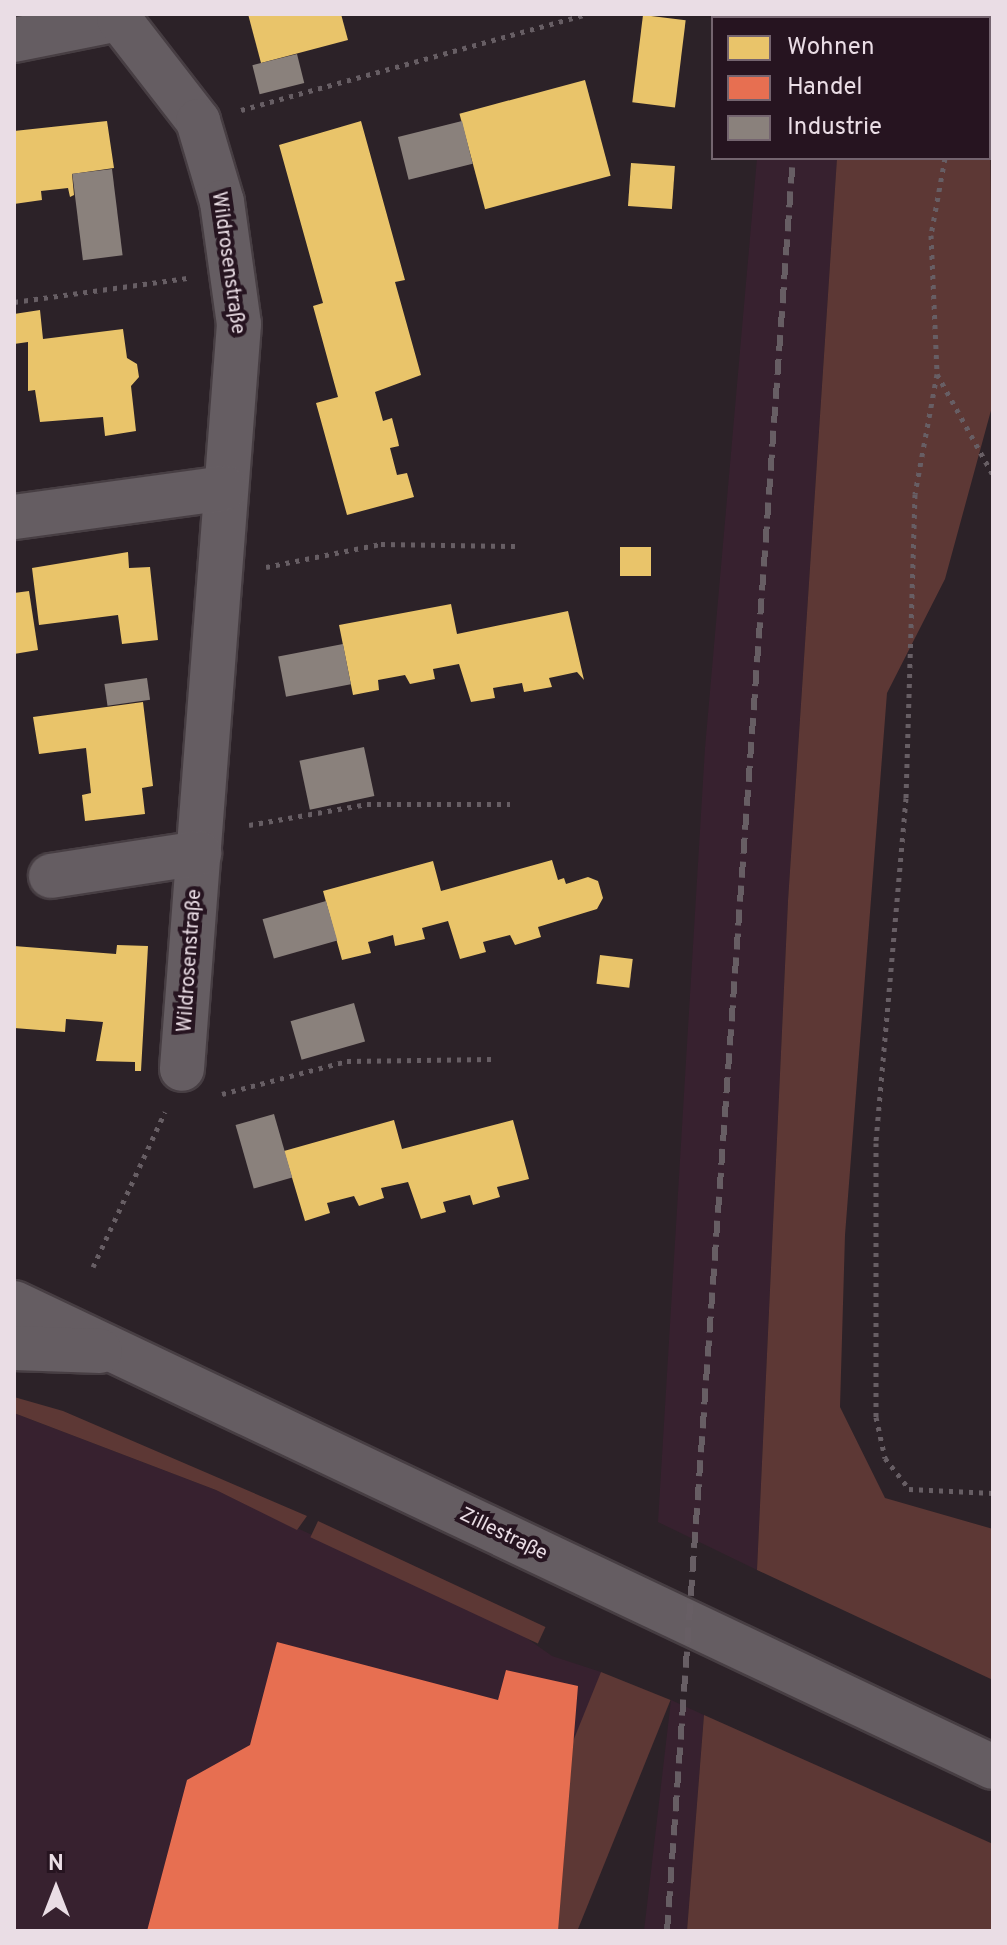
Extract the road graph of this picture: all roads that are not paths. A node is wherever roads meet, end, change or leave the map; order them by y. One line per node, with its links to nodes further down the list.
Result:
1 (120, 16): 2 (street, Wildrosenstraße); 3 (street, Wildrosenstraße)
2 (14, 40)
3 (225, 488): 4 (street); 5 (street, Wildrosenstraße)
4 (14, 517)
5 (200, 843): 6 (street); 7 (street, Wildrosenstraße)
6 (51, 876)
7 (182, 1069)
8 (14, 1303): 10 (street, Zillestraße)
9 (14, 1348): 10 (street)
10 (122, 1351): 11 (street, Zillestraße)
11 (993, 1767)

